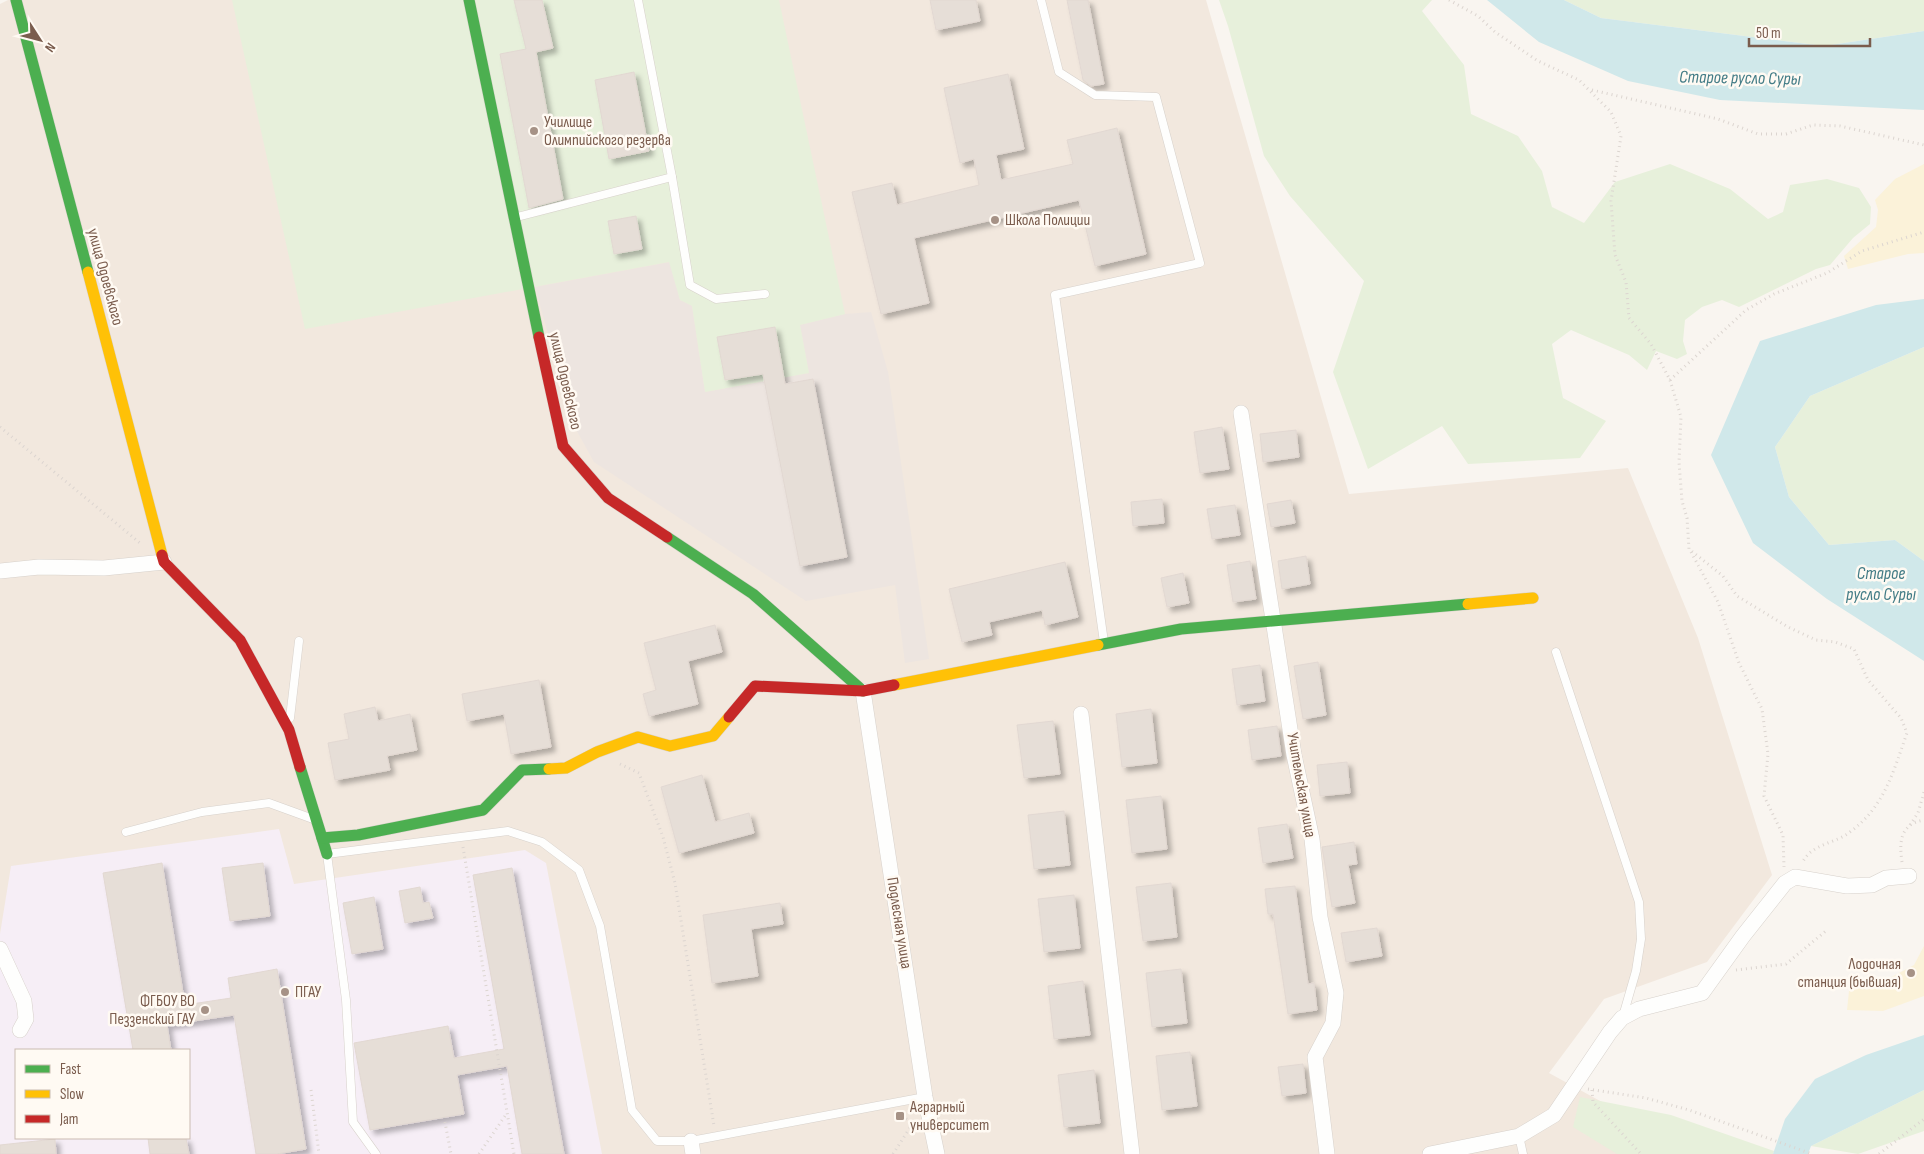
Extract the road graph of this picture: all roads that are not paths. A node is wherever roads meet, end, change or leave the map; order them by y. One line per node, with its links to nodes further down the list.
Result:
1 (16, 0): 9 (street, улица Одоевского)
2 (470, 0): 6 (street, улица Одоевского)
3 (638, 0): 5 (lane)
4 (1041, 0): 14 (lane)
5 (672, 177): 6 (lane); 7 (lane)
6 (515, 217): 16 (street, улица Одоевского)
7 (765, 294)
8 (1240, 413): 12 (street, Учительская улица)
9 (164, 562): 10 (street); 18 (street)
10 (0, 571)
11 (1534, 598): 12 (street)
12 (1275, 621): 14 (street); 33 (street, Учительская улица)
13 (299, 641): 18 (lane)
14 (1104, 644): 16 (street)
15 (1556, 652): 25 (lane)
16 (863, 691): 21 (street); 27 (street, Подлесная улица)
17 (1081, 714): 32 (street)
18 (289, 730): 19 (street)
19 (316, 820): 20 (lane); 21 (street)
20 (126, 832)
21 (322, 838): 22 (street)
22 (327, 854): 29 (lane); 30 (lane)
23 (1909, 876): 25 (street)
24 (0, 949): 26 (street)
25 (1622, 1018): 28 (street)
26 (20, 1030)
27 (926, 1096): 29 (lane); 31 (street, Подлесная улица)
28 (1519, 1136): 34 (street); 35 (lane)
29 (692, 1147)
30 (376, 1154)
31 (936, 1154)
32 (1132, 1154)
33 (1327, 1154)
34 (1430, 1154)
35 (1523, 1154)

